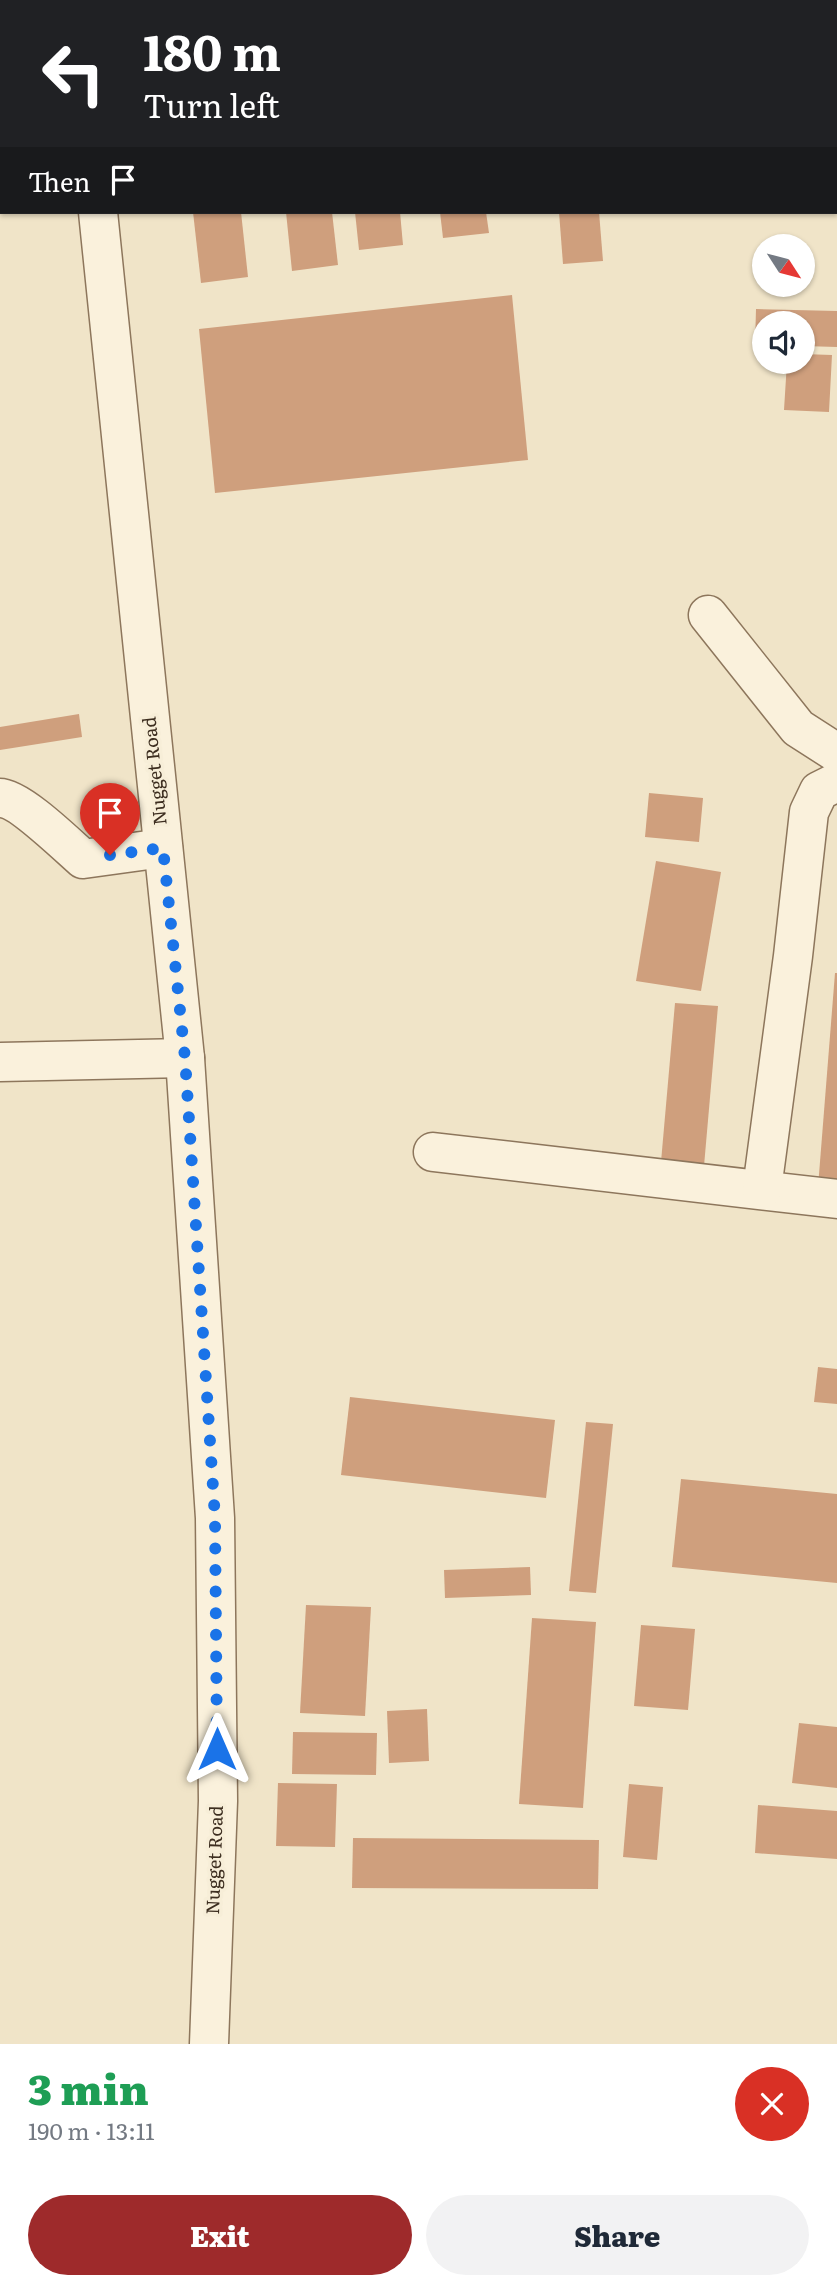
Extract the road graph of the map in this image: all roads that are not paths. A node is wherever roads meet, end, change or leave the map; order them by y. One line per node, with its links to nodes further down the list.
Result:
1 (98, 214): 6 (street, Nugget Road)
2 (708, 615): 3 (street)
3 (837, 753)
4 (837, 782): 10 (street)
5 (0, 798): 6 (street)
6 (163, 848): 7 (street, Nugget Road)
7 (185, 1058): 8 (street); 12 (street, Nugget Road)
8 (0, 1062)
9 (433, 1152): 10 (street)
10 (762, 1189): 11 (street)
11 (837, 1199)
12 (209, 2044)

